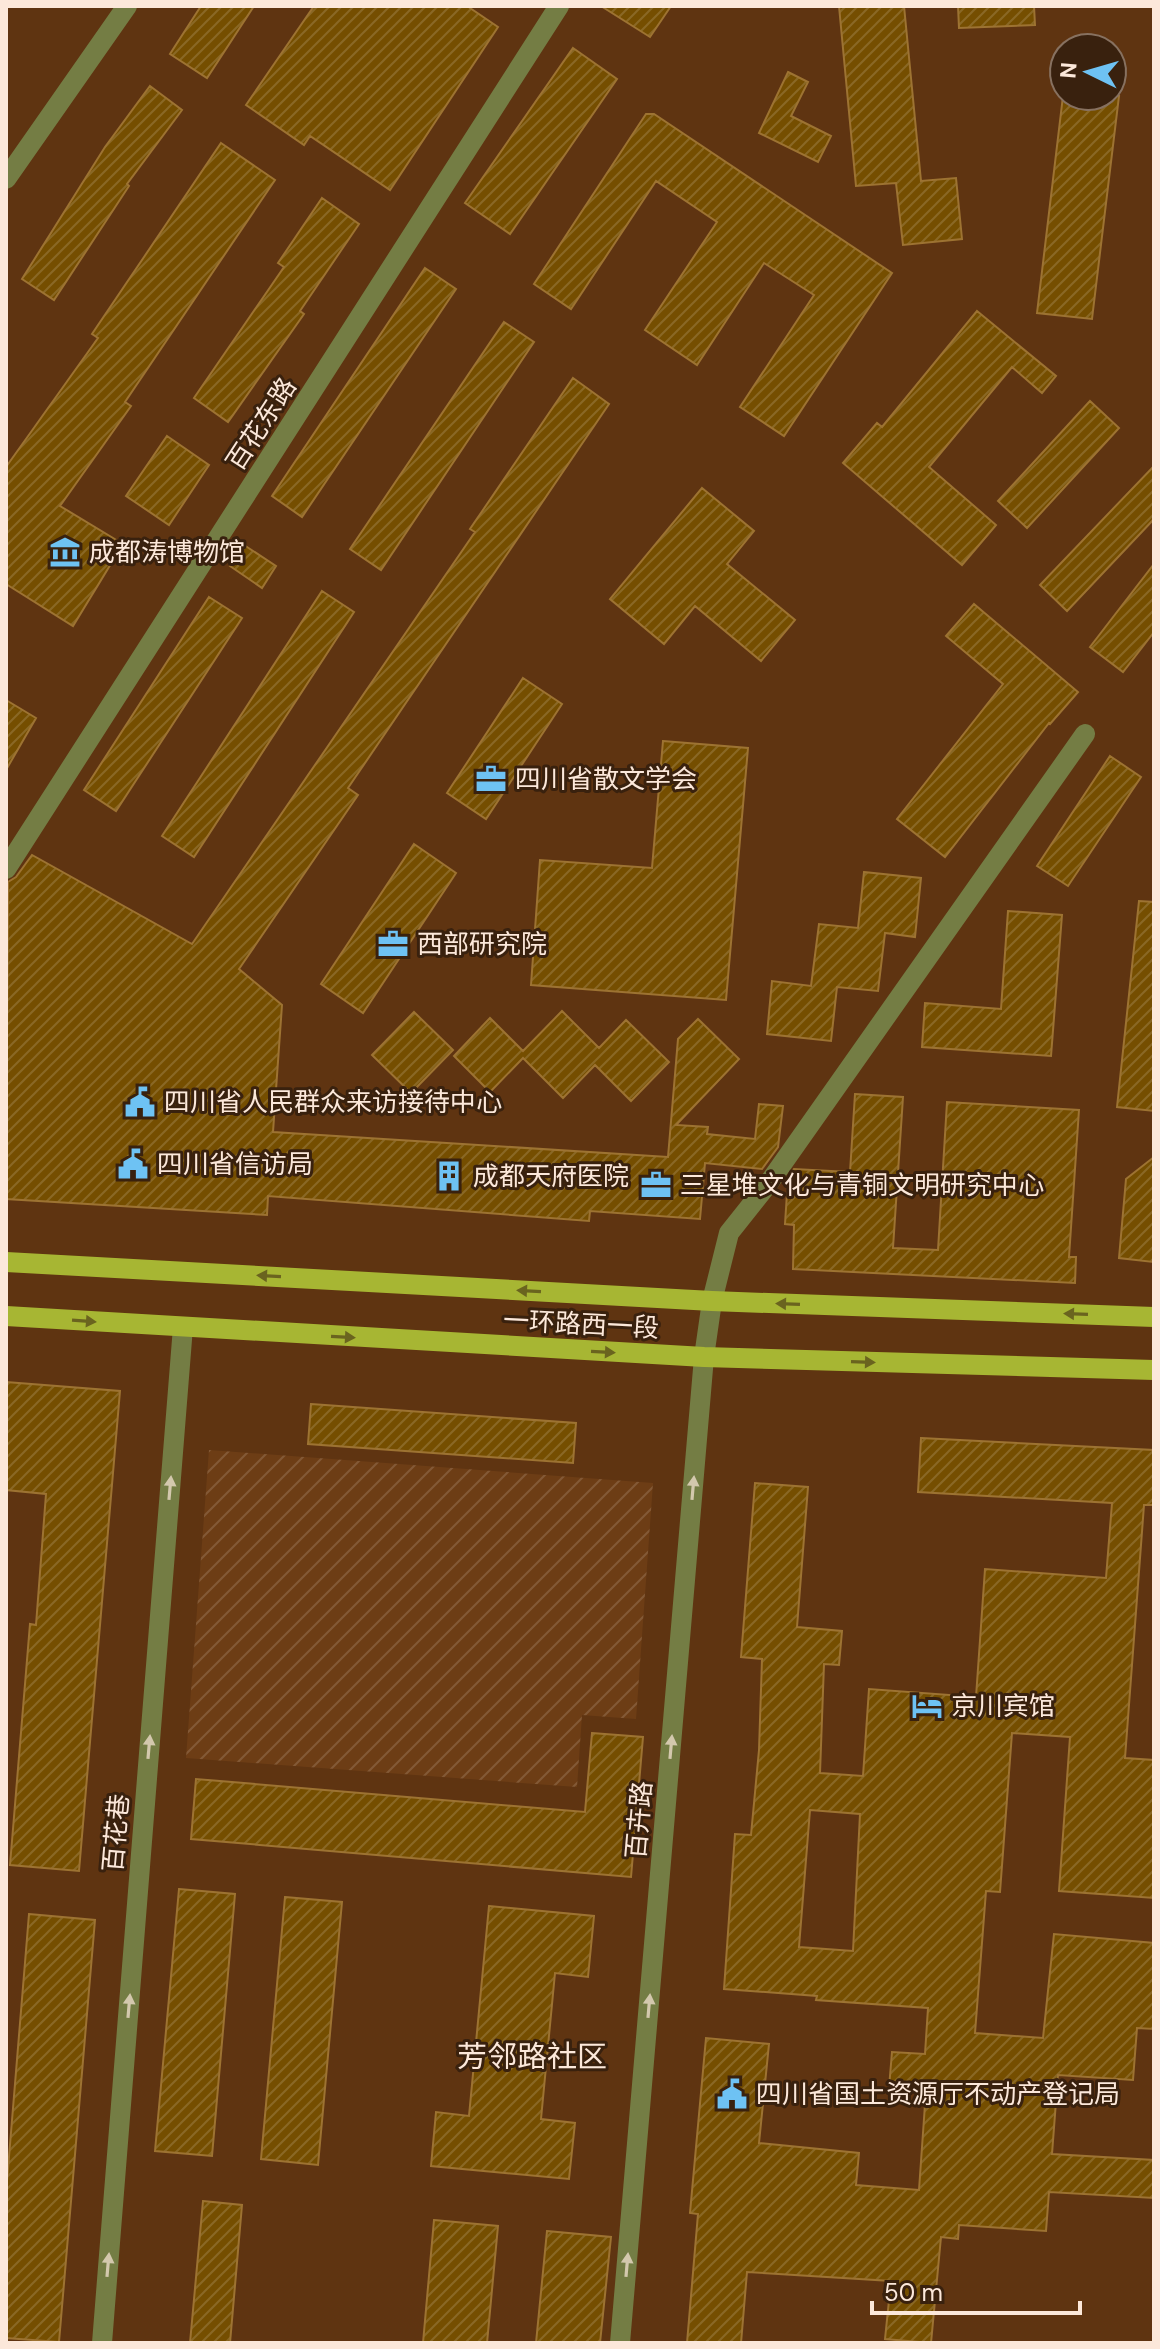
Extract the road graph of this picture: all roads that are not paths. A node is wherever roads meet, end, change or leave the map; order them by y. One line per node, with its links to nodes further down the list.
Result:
1 (127, 6): 3 (street)
2 (559, 6): 5 (street, 百花东路)
3 (6, 179)
4 (1085, 734): 7 (street, 百卉路)
5 (6, 869)
6 (6, 1262): 7 (main road, 一环路西一段, one-way to 6)
7 (712, 1301): 9 (main road, 一环路西一段, one-way to 7); 11 (street, 百卉路)
8 (6, 1316): 10 (main road, 一环路西一段, one-way to 10)
9 (1154, 1317)
10 (183, 1327): 11 (main road, 一环路西一段, one-way to 11); 13 (street, 百花巷, one-way to 10)
11 (704, 1357): 12 (main road, 一环路西一段, one-way to 12); 14 (street, 百卉路, one-way to 11)
12 (1154, 1370)
13 (102, 2343)
14 (620, 2343)

